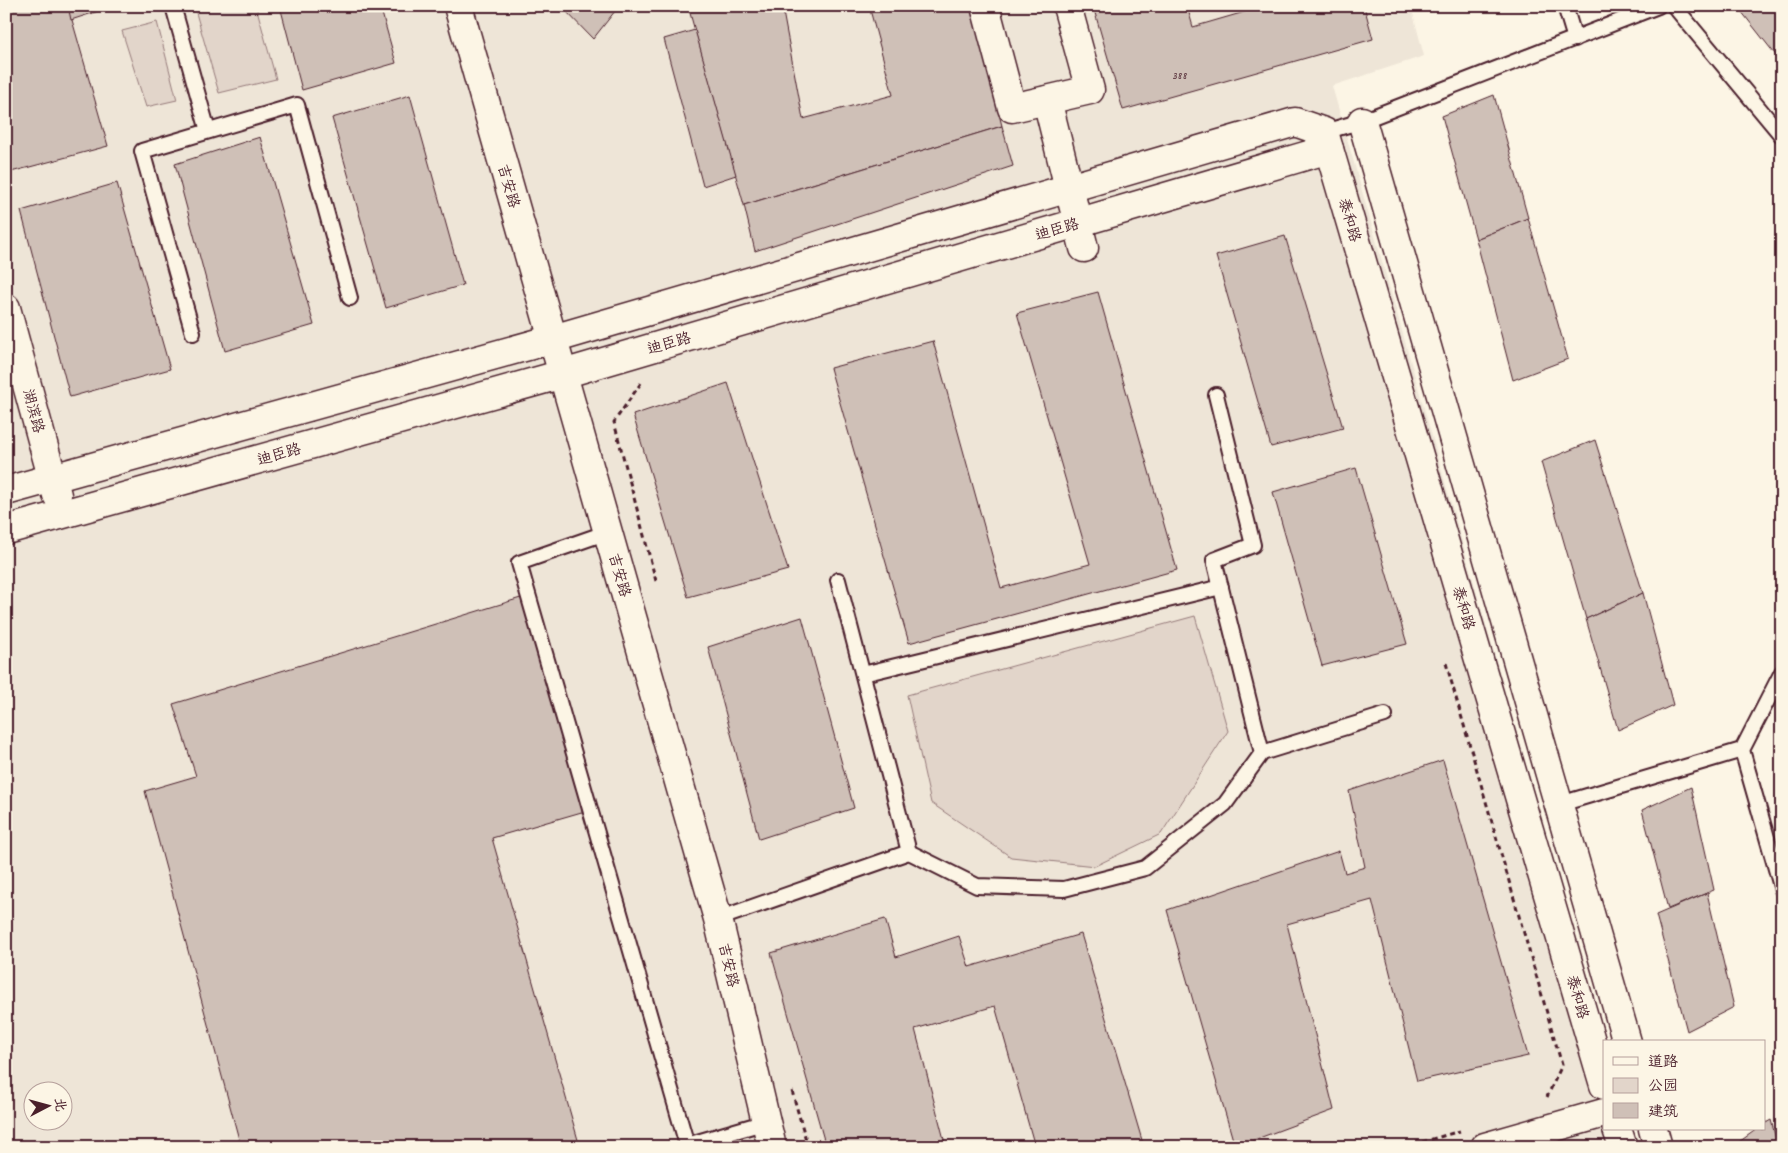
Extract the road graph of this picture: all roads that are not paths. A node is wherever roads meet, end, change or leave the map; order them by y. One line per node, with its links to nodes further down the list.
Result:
1 (174, 6): 11 (lane)
2 (458, 6): 19 (street, 吉安路)
3 (985, 6): 9 (street)
4 (1067, 6): 9 (street)
5 (1565, 6): 8 (lane)
6 (1658, 6): 8 (lane)
7 (1674, 6): 12 (lane)
8 (1575, 39): 10 (lane)
9 (1048, 100): 14 (street)
10 (1362, 121): 13 (lane); 34 (street)
11 (208, 131): 16 (lane); 18 (lane)
12 (1782, 136)
13 (1327, 141): 14 (street); 15 (street, 迪臣路); 39 (street, 泰和路)
14 (1068, 188): 15 (street); 19 (street)
15 (1080, 236): 20 (street, 迪臣路)
16 (350, 298)
17 (6, 308): 22 (street, 湖滨路)
18 (193, 333)
19 (553, 339): 20 (street, 吉安路); 22 (street)
20 (563, 374): 24 (street, 迪臣路); 26 (street, 吉安路)
21 (1216, 395): 28 (lane)
22 (52, 478): 23 (street); 24 (street, 湖滨路)
23 (6, 491)
24 (63, 514): 25 (street, 迪臣路)
25 (6, 530)
26 (608, 532): 37 (street, 吉安路); 43 (lane)
27 (838, 580): 30 (lane)
28 (1221, 587): 30 (lane); 33 (lane)
29 (1782, 672): 32 (lane)
30 (863, 674): 35 (lane)
31 (1386, 715): 33 (lane)
32 (1742, 750): 34 (lane); 36 (lane)
33 (1262, 754): 35 (lane)
34 (1557, 805): 38 (street)
35 (909, 852): 37 (lane)
36 (1782, 890)
37 (718, 919): 43 (street, 吉安路)
38 (1626, 1040)
39 (1603, 1082)
40 (1603, 1113): 44 (street)
41 (1617, 1130): 45 (street)
42 (1653, 1130): 46 (street)
43 (769, 1135)
44 (1477, 1137)
45 (1623, 1147)
46 (1658, 1147)

